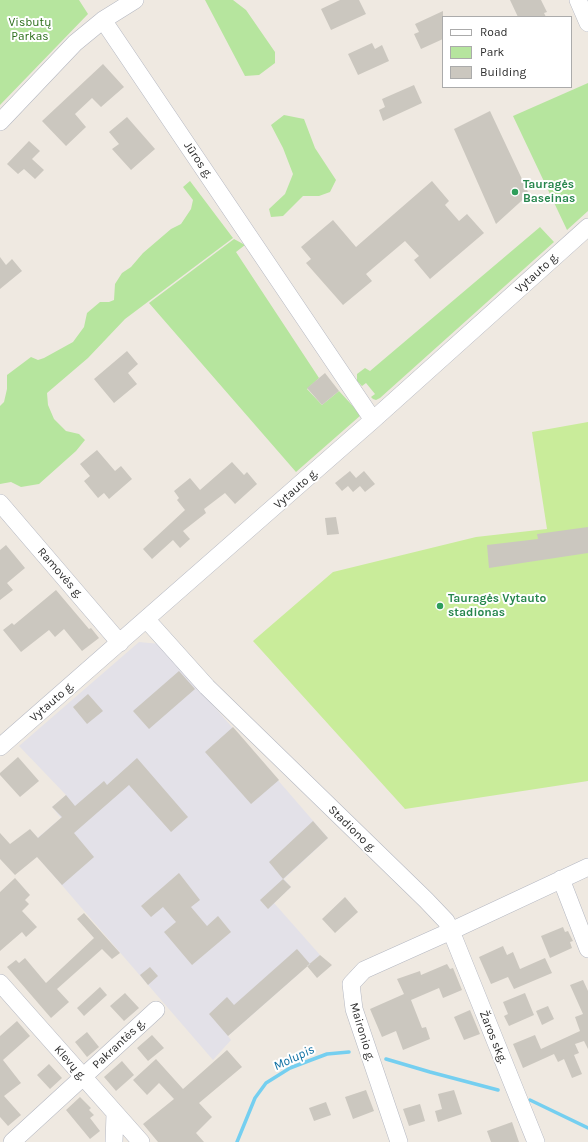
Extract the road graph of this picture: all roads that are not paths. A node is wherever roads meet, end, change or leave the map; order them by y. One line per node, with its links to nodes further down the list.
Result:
1 (135, 0): 3 (street)
2 (578, 0): 4 (street)
3 (103, 20): 5 (street); 7 (street, Jūros g.)
4 (588, 23)
5 (0, 122)
6 (588, 227): 7 (street, Vytauto g.)
7 (373, 420): 9 (street, Vytauto g.)
8 (0, 503): 10 (street, Ramovės g.)
9 (146, 619): 10 (street, Vytauto g.); 14 (street, Stadiono g.)
10 (120, 642): 11 (street, Vytauto g.)
11 (0, 747)
12 (588, 867): 13 (street)
13 (561, 880): 14 (street); 15 (street)
14 (451, 931): 23 (street, Maironio g.); 24 (street, Žaros skg.)
15 (588, 949)
16 (0, 983): 18 (street, Klevų g.)
17 (156, 1010): 18 (street, Pakrantės g.)
18 (82, 1078): 19 (street, Klevų g.); 20 (street, Pakrantės g.)
19 (115, 1114): 21 (street); 22 (street, Klevų g.)
20 (12, 1142)
21 (114, 1142)
22 (141, 1142)
23 (399, 1142)
24 (536, 1142)

